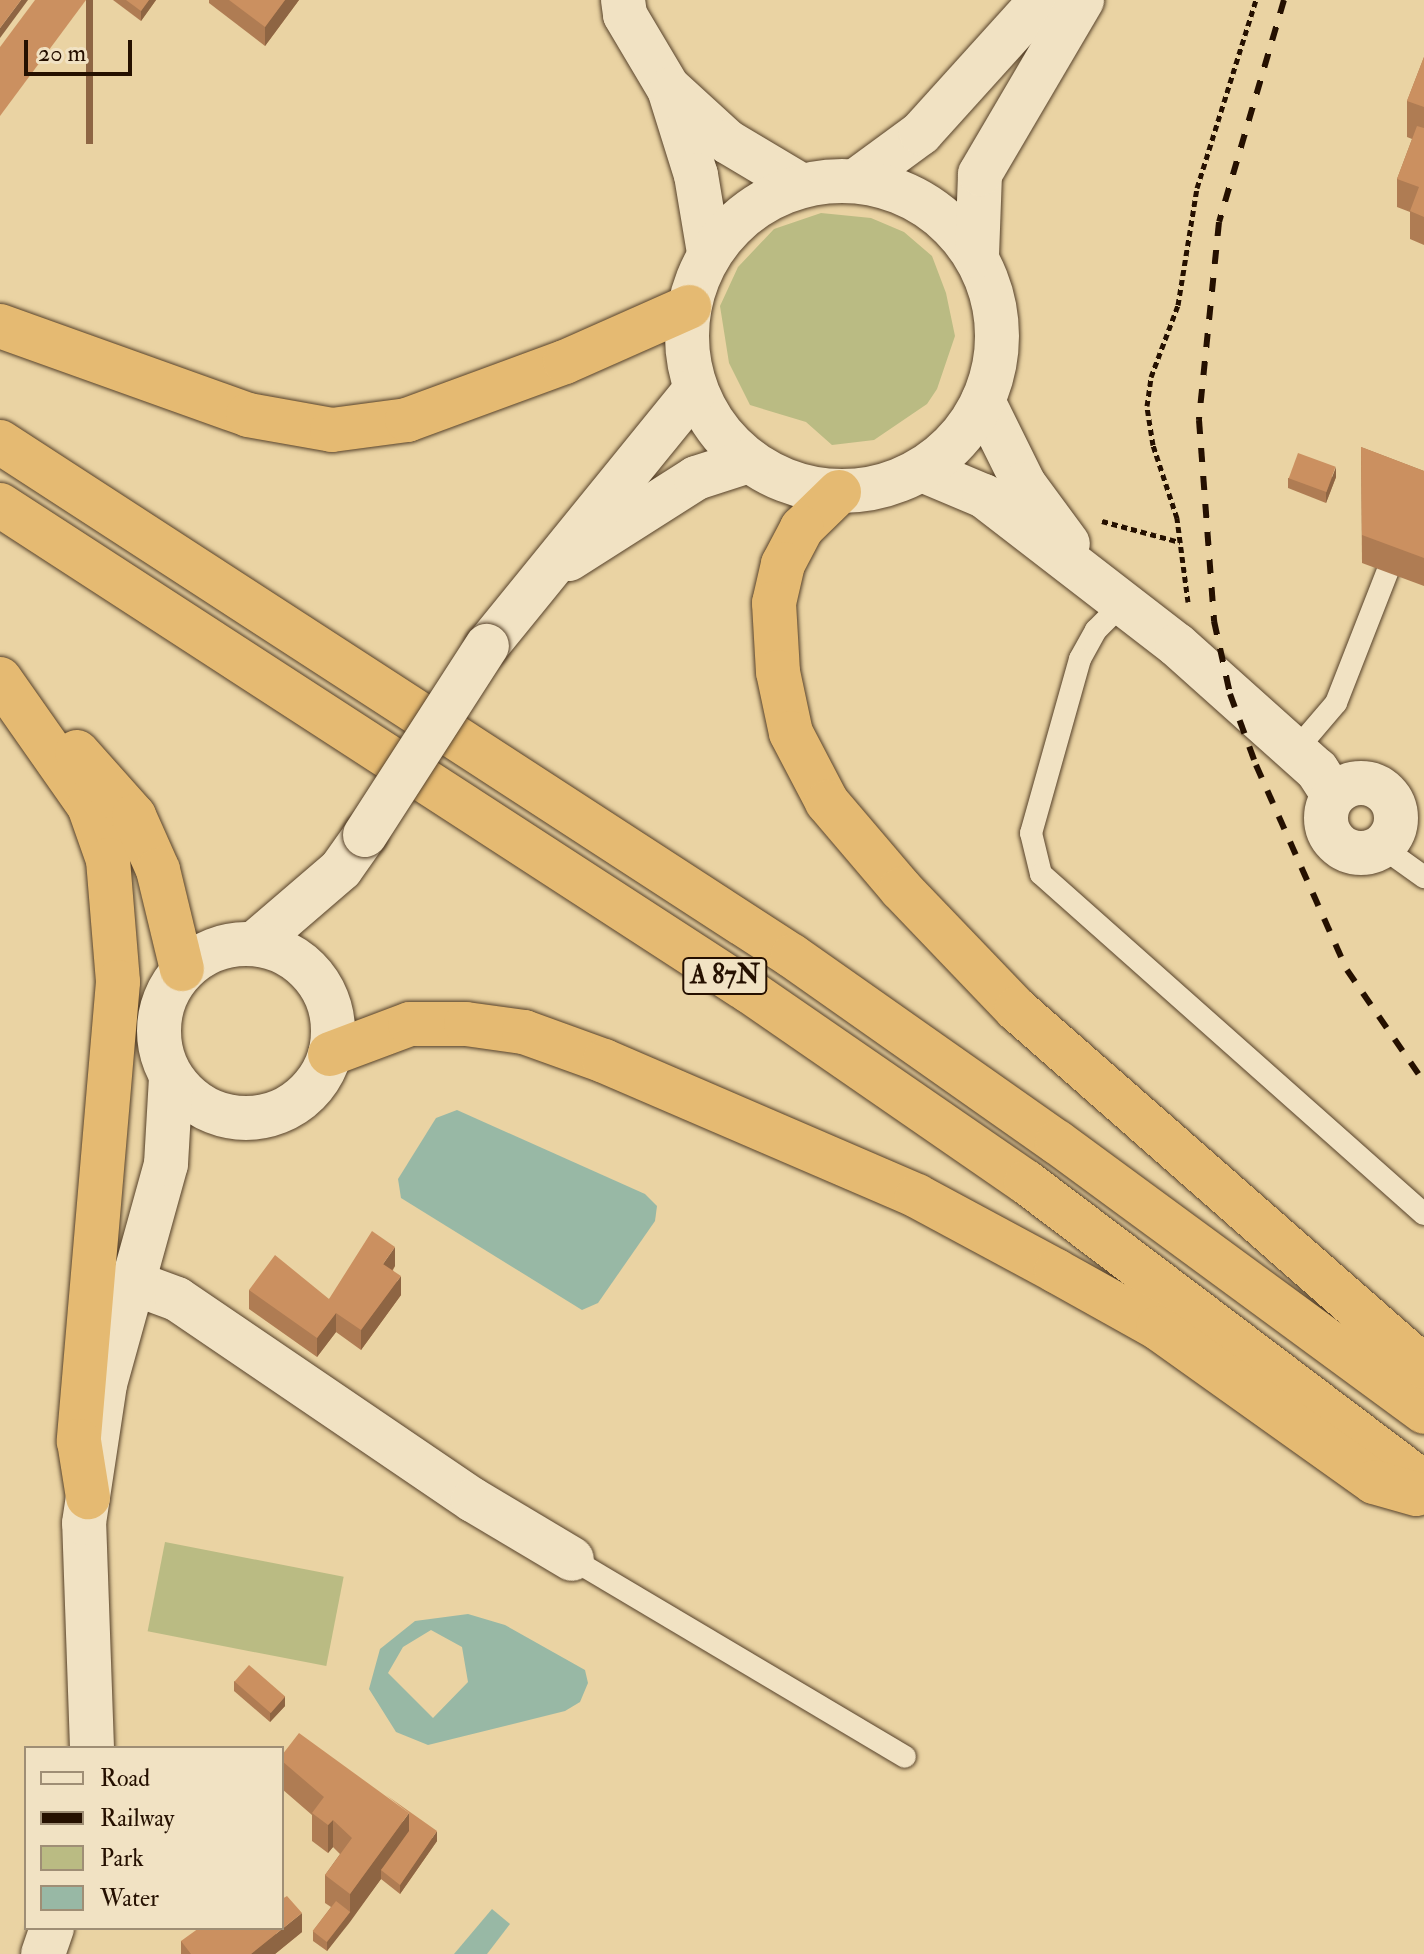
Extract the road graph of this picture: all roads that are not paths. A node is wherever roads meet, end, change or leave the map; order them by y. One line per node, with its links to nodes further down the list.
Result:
1 (623, 0): 4 (street)
2 (1041, 0): 5 (street)
3 (1082, 0): 8 (street)
4 (669, 89): 6 (street); 7 (street)
5 (857, 180): 6 (street); 8 (street)
6 (800, 185): 7 (street)
7 (709, 253): 9 (street)
8 (977, 256): 12 (street)
9 (689, 307): 10 (highway); 11 (street)
10 (0, 326)
11 (695, 390): 14 (street); 19 (street)
12 (983, 401): 15 (street); 20 (street)
13 (0, 442): 37 (highway, A 87N)
14 (749, 461): 16 (street); 19 (street)
15 (922, 470): 16 (street); 20 (street)
16 (839, 492): 36 (highway)
17 (0, 505): 38 (highway, A 87N)
18 (1406, 525): 23 (lane)
19 (541, 578): 25 (street, bridge)
20 (1108, 593): 23 (street); 34 (lane)
21 (0, 673): 28 (highway)
22 (0, 679): 39 (highway)
23 (1295, 751): 24 (street)
24 (1382, 847): 26 (lane)
25 (353, 852): 27 (street); 29 (street)
26 (1424, 877)
27 (255, 943): 28 (street); 29 (street)
28 (182, 969): 31 (street)
29 (319, 982): 30 (street)
30 (330, 1054): 32 (street); 40 (highway)
31 (171, 1077): 32 (street); 33 (street)
32 (236, 1118): 33 (street)
33 (166, 1164): 35 (street)
34 (1424, 1214)
35 (131, 1282): 39 (street); 41 (street)
36 (1424, 1367)
37 (1424, 1412)
38 (1424, 1483)
39 (88, 1497): 42 (street)
40 (1424, 1497)
41 (572, 1559): 43 (lane)
42 (92, 1746)
43 (905, 1757)
44 (51, 1930): 46 (street)
45 (75, 1930): 47 (street)
46 (43, 1954)
47 (69, 1954)

